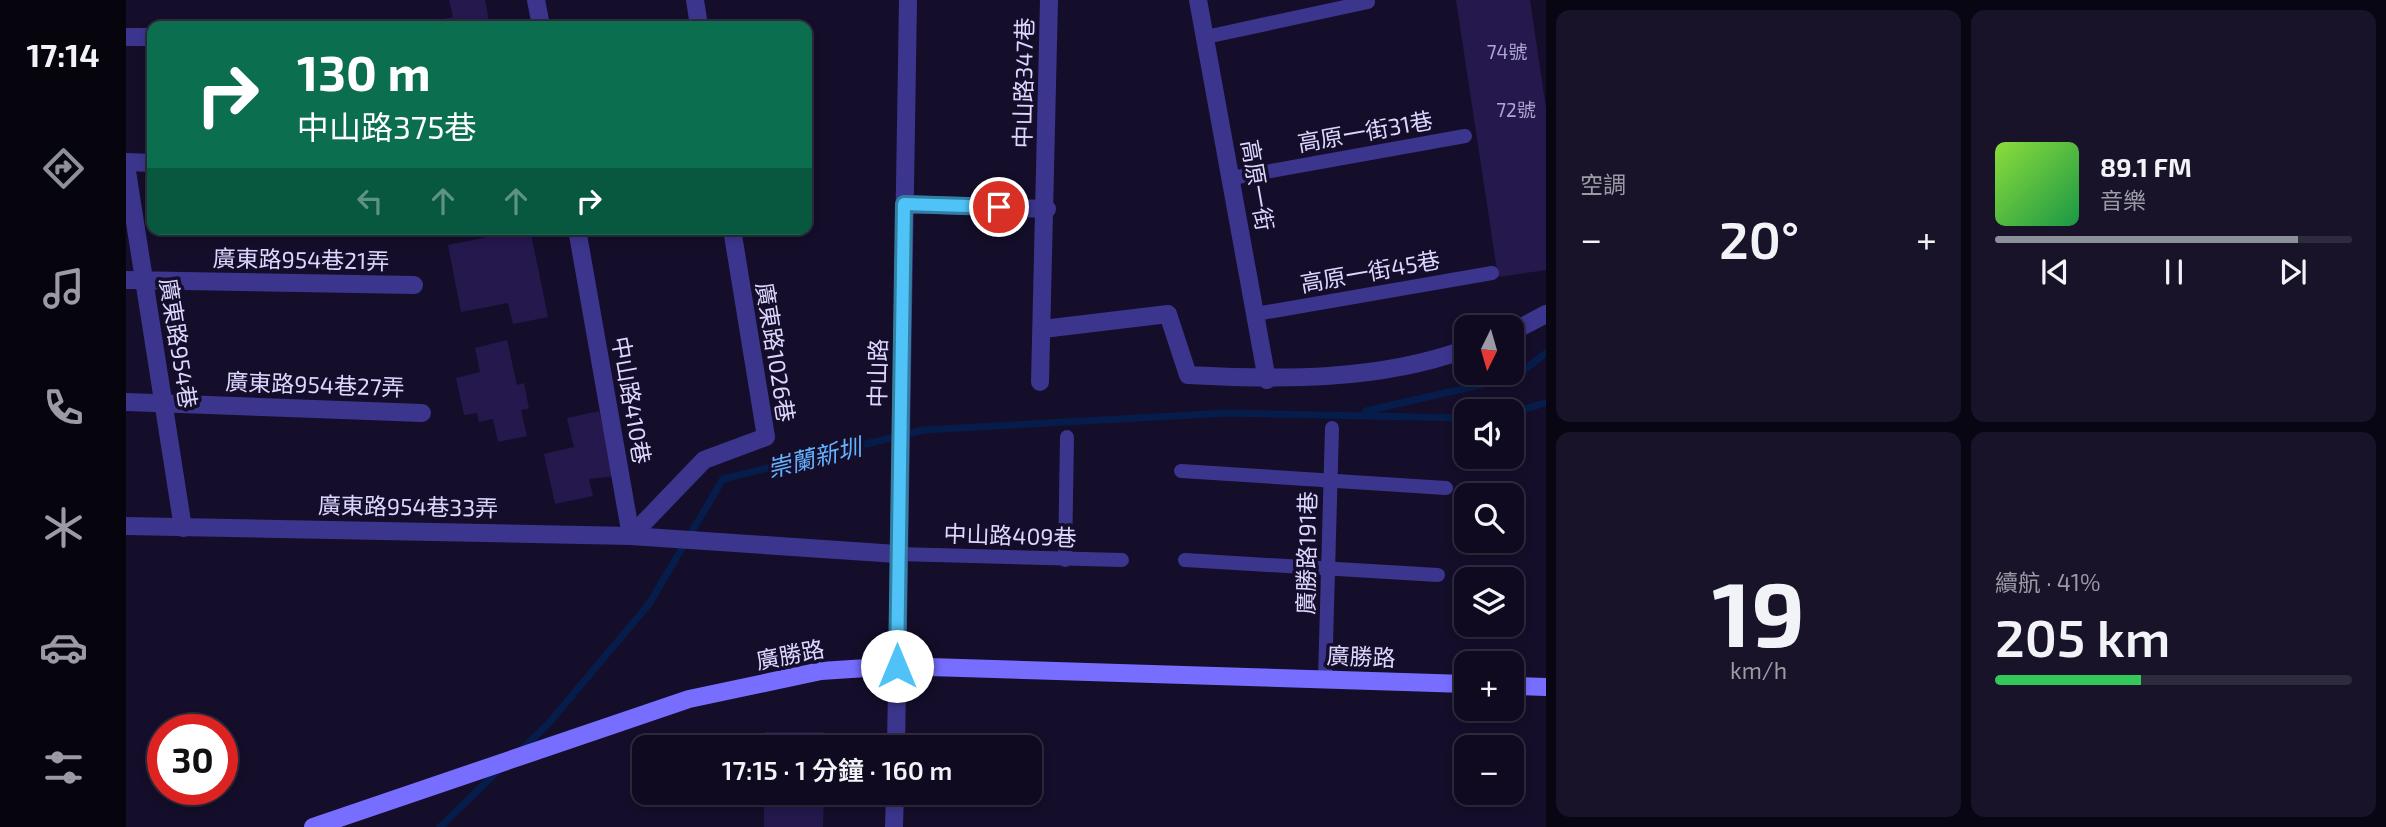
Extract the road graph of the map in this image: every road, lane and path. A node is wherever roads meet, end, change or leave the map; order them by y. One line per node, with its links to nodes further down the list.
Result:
1 (537, 0): 7 (street)
2 (695, 0): 8 (street)
3 (908, 0): 16 (street, 中山路)
4 (1049, 0): 17 (street, 中山路347巷)
5 (1199, 0): 11 (street, 高原一街)
6 (1368, 2): 11 (lane)
7 (540, 21)
8 (698, 21)
9 (126, 37): 10 (street)
10 (147, 37)
11 (1206, 37): 15 (street, 高原一街)
12 (1465, 136): 15 (lane, 高原一街31巷)
13 (147, 163): 14 (street)
14 (126, 164): 22 (street, 廣東路954巷)
15 (1232, 178): 24 (street, 高原一街)
16 (904, 204): 17 (street); 42 (street, 中山路)
17 (1047, 209): 27 (street, 中山路347巷)
18 (578, 235): 41 (street, 中山路410巷)
19 (733, 235): 41 (street, 廣東路1026巷)
20 (1492, 274): 24 (lane, 高原一街45巷)
21 (126, 280): 22 (street, 廣東路954巷21弄)
22 (145, 282): 23 (street, 廣東路954巷21弄); 32 (street, 廣東路954巷)
23 (414, 285)
24 (1256, 314): 29 (street, 高原一街)
25 (1546, 314): 26 (street)
26 (1524, 326)
27 (1043, 329): 29 (street); 30 (street, 中山路347巷)
28 (1454, 352): 29 (street)
29 (1267, 380)
30 (1040, 382)
31 (126, 402): 32 (street, 廣東路954巷27弄)
32 (164, 403): 33 (street, 廣東路954巷27弄); 40 (street, 廣東路954巷)
33 (422, 413)
34 (1332, 428): 37 (lane, 廣勝路191巷)
35 (1067, 437): 43 (lane)
36 (1181, 471): 37 (lane)
37 (1330, 481): 38 (lane); 46 (lane, 廣勝路191巷)
38 (1446, 488)
39 (126, 526): 40 (street, 廣東路954巷33弄)
40 (183, 528): 41 (street, 廣東路954巷33弄)
41 (632, 536): 42 (street)
42 (897, 554): 43 (lane, 中山路409巷); 48 (street, 中山路)
43 (1065, 560): 45 (lane, 中山路409巷)
44 (1185, 560): 46 (lane)
45 (1122, 561)
46 (1328, 567): 47 (lane); 49 (lane, 廣勝路191巷)
47 (1438, 575)
48 (897, 666): 49 (street, 廣勝路); 53 (street, 中山路); 55 (street, 廣勝路)
49 (1325, 680): 50 (street, 廣勝路)
50 (1454, 684)
51 (1524, 686): 52 (street)
52 (1546, 687)
53 (896, 735)
54 (895, 805): 56 (street)
55 (313, 827)
56 (894, 827)

